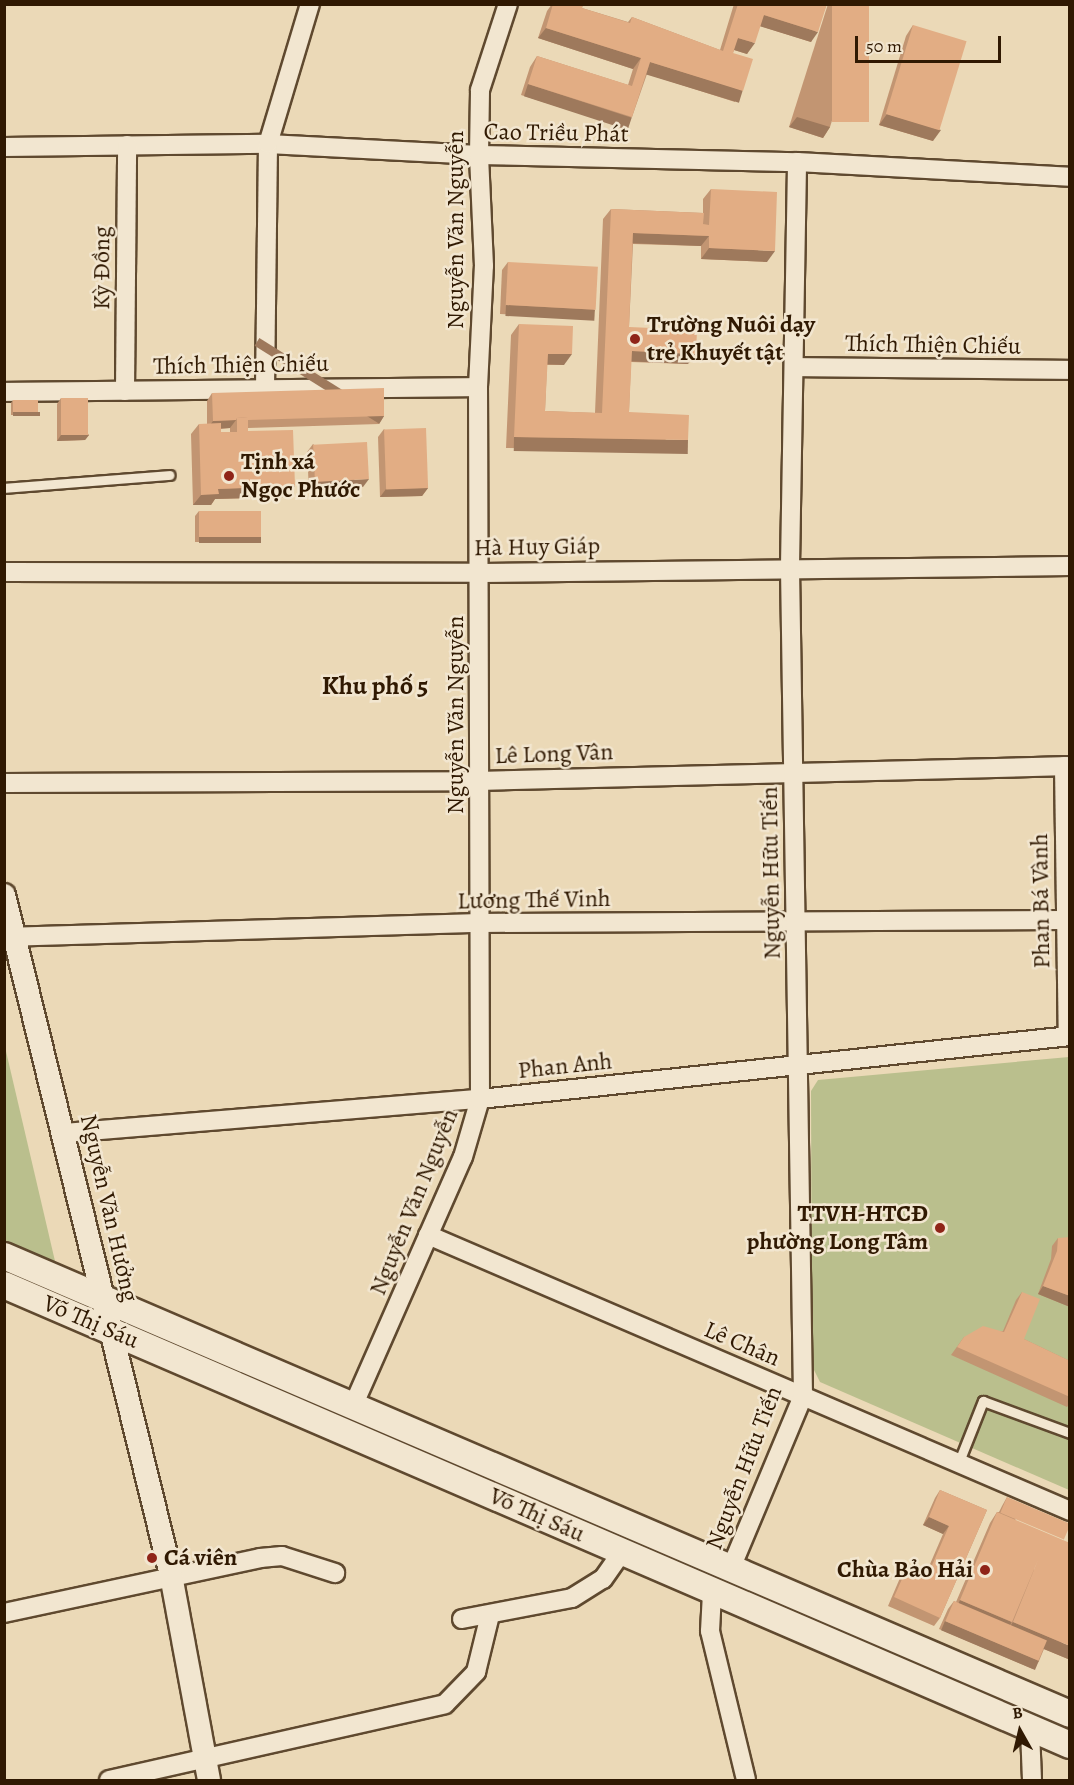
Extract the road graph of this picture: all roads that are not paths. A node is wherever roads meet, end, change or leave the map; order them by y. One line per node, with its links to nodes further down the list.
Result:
1 (310, 4): 3 (street)
2 (508, 4): 6 (street, Nguyễn Văn Nguyễn)
3 (268, 144): 4 (street, Cao Triều Phát); 6 (street, Cao Triều Phát); 12 (street)
4 (127, 145): 5 (street, Cao Triều Phát); 13 (street, Kỳ Đồng)
5 (4, 147)
6 (478, 155): 7 (street, Cao Triều Phát); 11 (street, Nguyễn Văn Nguyễn)
7 (797, 162): 8 (street, Cao Triều Phát); 9 (street, Nguyễn Hữu Tiến)
8 (1070, 177)
9 (796, 367): 10 (street, Thích Thiện Chiếu); 17 (street, Nguyễn Hữu Tiến)
10 (1070, 370)
11 (478, 387): 12 (street, Thích Thiện Chiếu); 20 (street, Nguyễn Văn Nguyễn)
12 (264, 389): 13 (street, Thích Thiện Chiếu)
13 (125, 391): 14 (street, Thích Thiện Chiếu)
14 (4, 392)
15 (170, 475): 16 (lane)
16 (4, 488)
17 (790, 566): 18 (street, Hà Huy Giáp); 20 (street, Hà Huy Giáp); 22 (street, Nguyễn Hữu Tiến)
18 (1070, 566)
19 (4, 572): 20 (street, Hà Huy Giáp)
20 (481, 573): 23 (street, Nguyễn Văn Nguyễn)
21 (1067, 766): 22 (street, Lê Long Vân); 26 (street, Phan Bá Vành)
22 (794, 771): 23 (street, Lê Long Vân); 27 (street, Nguyễn Hữu Tiến)
23 (478, 780): 24 (street, Lê Long Vân); 28 (street, Nguyễn Văn Nguyễn)
24 (4, 783)
25 (4, 895): 29 (street, Nguyễn Văn Hưởng)
26 (1064, 920): 27 (street, Lương Thế Vinh); 30 (street, Phan Bá Vành)
27 (795, 922): 28 (street, Lương Thế Vinh); 31 (street, Nguyễn Hữu Tiến)
28 (480, 923): 29 (street, Lương Thế Vinh); 32 (street, Nguyễn Văn Nguyễn)
29 (10, 937): 33 (street, Nguyễn Văn Hưởng)
30 (1069, 1036): 31 (street, Phan Anh)
31 (797, 1064): 32 (street, Phan Anh); 39 (street, Nguyễn Hữu Tiến)
32 (480, 1099): 33 (street, Phan Anh); 34 (street, Nguyễn Văn Nguyễn)
33 (64, 1133): 37 (street, Nguyễn Văn Hưởng)
34 (428, 1235): 39 (street, Lê Chân); 40 (street, Nguyễn Văn Nguyễn)
35 (4, 1256): 37 (main road, Võ Thị Sáu)
36 (4, 1285): 38 (main road, Võ Thị Sáu)
37 (103, 1296): 38 (street, Nguyễn Văn Hưởng); 40 (main road, Võ Thị Sáu)
38 (111, 1330): 44 (main road, Võ Thị Sáu); 47 (street, Nguyễn Văn Hưởng)
39 (803, 1396): 42 (street, Lê Chân); 45 (street, Nguyễn Hữu Tiến)
40 (353, 1406): 45 (main road, Võ Thị Sáu)
41 (1070, 1432): 42 (lane)
42 (958, 1464): 43 (street, Lê Chân)
43 (1070, 1512)
44 (621, 1553): 48 (main road, Võ Thị Sáu); 50 (street)
45 (730, 1569): 52 (main road, Võ Thị Sáu)
46 (335, 1573): 47 (street)
47 (171, 1575): 49 (street); 55 (street, Nguyễn Văn Hưởng)
48 (712, 1593): 53 (main road, Võ Thị Sáu); 57 (street)
49 (4, 1613)
50 (490, 1615): 51 (street); 55 (street)
51 (462, 1619)
52 (1070, 1714)
53 (1030, 1730): 54 (main road, Võ Thị Sáu); 58 (street)
54 (1070, 1744)
55 (207, 1770): 56 (street)
56 (109, 1780)
57 (746, 1780)
58 (1032, 1780)

